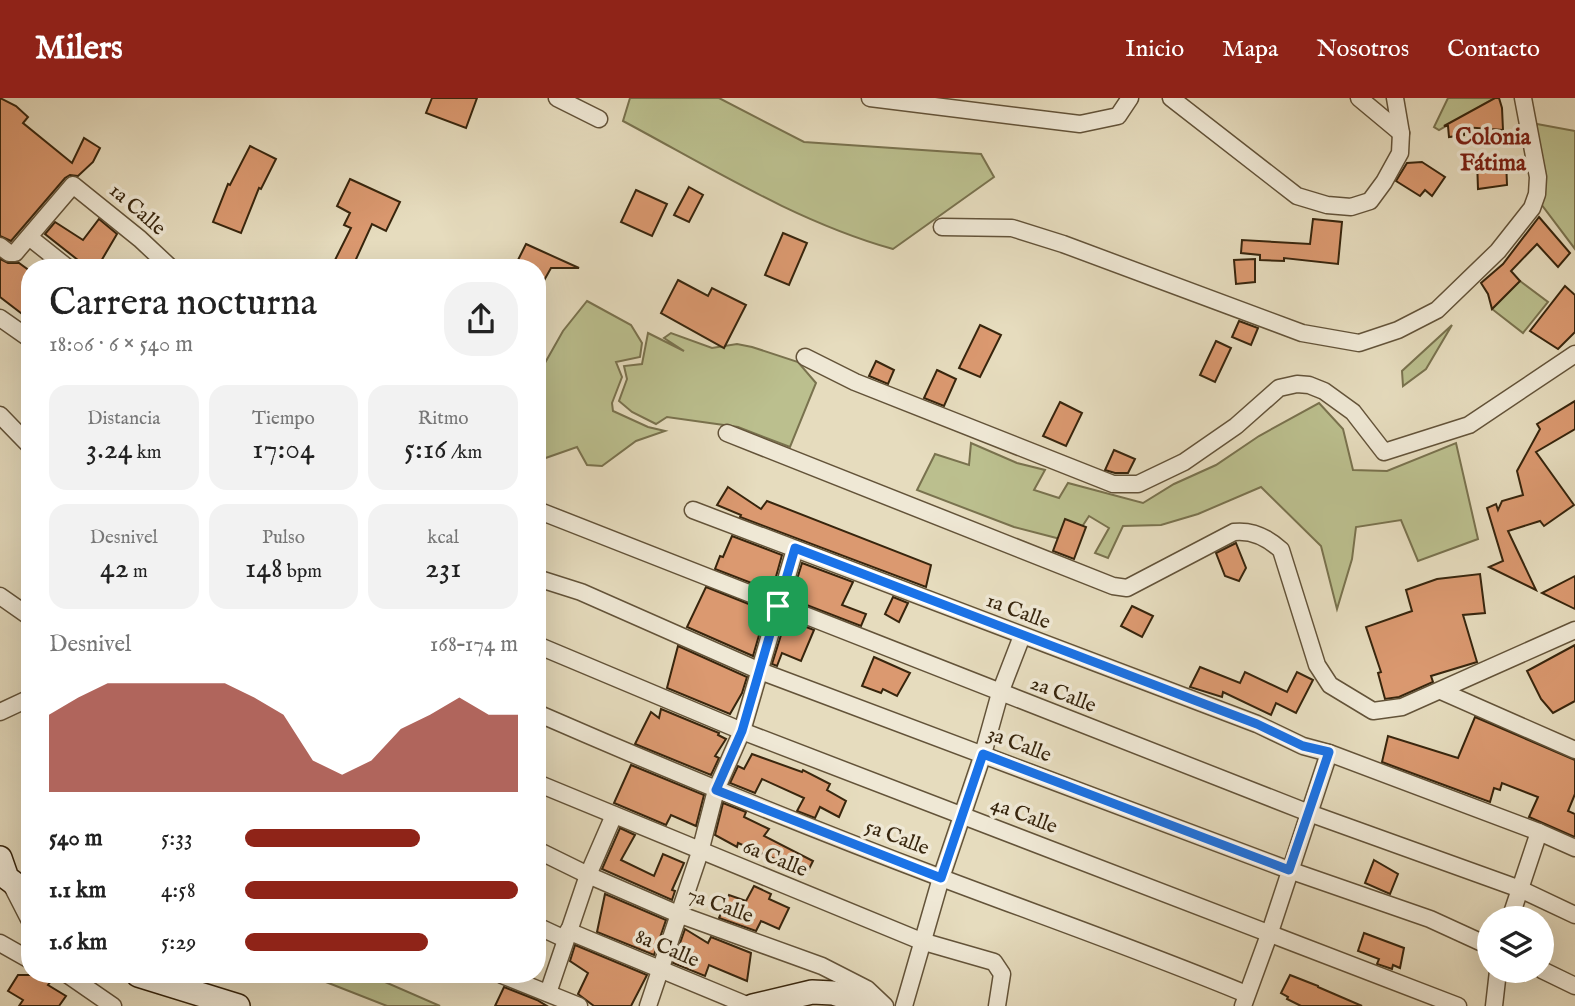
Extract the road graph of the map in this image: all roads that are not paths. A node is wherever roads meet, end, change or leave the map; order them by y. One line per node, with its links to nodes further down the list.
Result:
1 (557, 98): 9 (street)
2 (870, 98): 8 (street)
3 (1130, 98): 8 (street)
4 (1171, 98): 10 (street)
5 (1359, 98): 10 (street)
6 (1395, 98): 10 (street)
7 (1523, 98): 11 (street)
8 (905, 100)
9 (599, 118)
10 (1401, 133)
11 (942, 227)
12 (29, 237): 13 (street); 14 (street); 15 (street, 1a Calle)
13 (4, 249)
14 (57, 259)
15 (161, 259)
16 (0, 318): 17 (street)
17 (21, 333)
18 (1575, 354): 19 (street)
19 (805, 357)
20 (0, 415): 22 (street)
21 (727, 433): 34 (street)
22 (21, 437)
23 (693, 510): 25 (street, 1a Calle)
24 (546, 514): 28 (street, 2a Calle)
25 (795, 548): 28 (street); 31 (street, 1a Calle)
26 (546, 581): 33 (street, 3a Calle)
27 (0, 596): 29 (street)
28 (778, 606): 33 (street); 35 (street, 2a Calle)
29 (21, 611)
30 (1575, 630): 34 (street)
31 (1021, 636): 35 (street); 41 (street, 1a Calle)
32 (546, 649): 39 (street, 4a Calle)
33 (760, 671): 39 (street); 42 (street, 3a Calle)
34 (1441, 691): 40 (street)
35 (1000, 693): 42 (street); 45 (street, 2a Calle)
36 (21, 702): 37 (street)
37 (0, 712)
38 (546, 717): 44 (street, 5a Calle)
39 (742, 731): 44 (street); 47 (street, 4a Calle)
40 (1575, 750)
41 (1329, 752): 45 (street); 48 (street, 1a Calle)
42 (983, 754): 47 (street); 53 (street, 3a Calle)
43 (546, 787): 46 (street, 6a Calle)
44 (716, 790): 50 (street); 55 (street, 5a Calle)
45 (1309, 813): 53 (street); 57 (street, 2a Calle)
46 (614, 815): 50 (street, 6a Calle); 54 (street)
47 (962, 815): 55 (street); 63 (street, 4a Calle)
48 (1539, 832): 49 (street, 1a Calle); 57 (street)
49 (1575, 848)
50 (699, 852): 60 (street); 65 (street, 6a Calle)
51 (546, 854): 54 (street, 7a Calle)
52 (4, 868): 56 (street); 58 (street)
53 (1289, 870): 63 (street); 66 (street, 3a Calle)
54 (588, 875): 60 (street, 7a Calle); 64 (street)
55 (941, 878): 65 (street); 77 (street, 5a Calle)
56 (21, 886)
57 (1520, 889): 59 (street); 61 (street, 2a Calle)
58 (21, 902)
59 (1514, 906)
60 (678, 914): 69 (street); 84 (street, 7a Calle)
61 (1575, 915)
62 (546, 929): 64 (street, 8a Calle)
63 (1270, 932): 77 (street); 87 (street, 4a Calle)
64 (566, 935): 69 (street, 8a Calle); 76 (street)
65 (920, 941): 85 (street); 86 (street, 6a Calle)
66 (1477, 941)
67 (0, 943): 68 (street)
68 (21, 957)
69 (662, 970): 81 (street); 82 (street, 8a Calle)
70 (1554, 976): 75 (street)
71 (80, 983): 78 (street)
72 (164, 983): 79 (street)
73 (522, 983): 76 (street)
74 (1497, 983): 88 (street)
75 (1575, 986)
76 (548, 993): 80 (street)
77 (1245, 1000)
78 (113, 1006)
79 (238, 1006)
80 (579, 1006)
81 (648, 1006)
82 (751, 1006): 83 (street)
83 (874, 1006)
84 (884, 1006)
85 (904, 1006)
86 (997, 1006)
87 (1458, 1006)
88 (1494, 1006)

